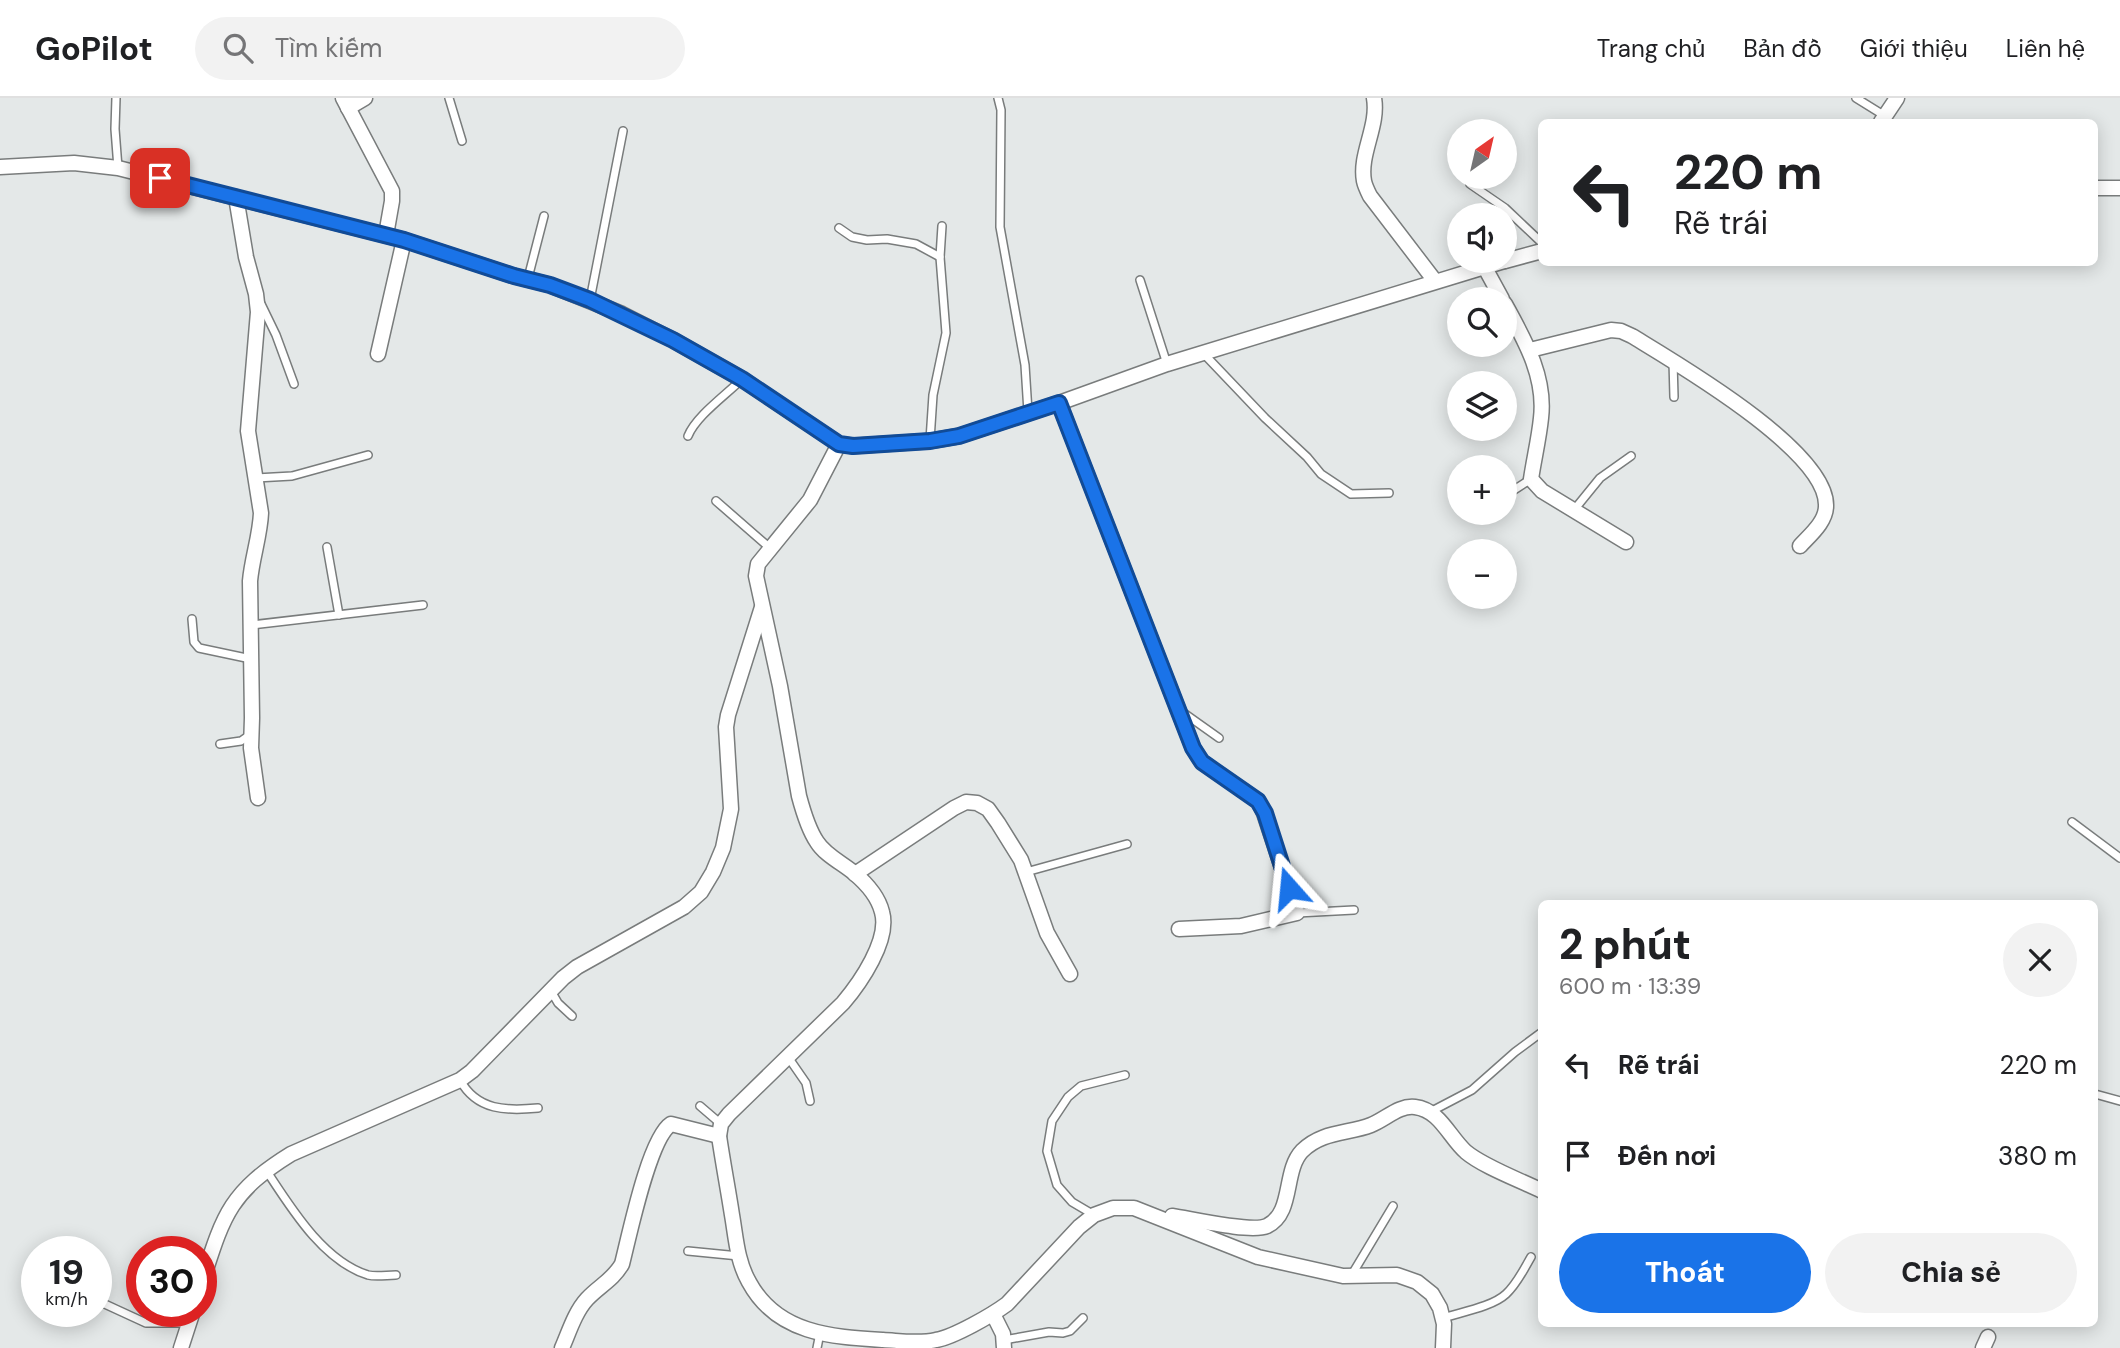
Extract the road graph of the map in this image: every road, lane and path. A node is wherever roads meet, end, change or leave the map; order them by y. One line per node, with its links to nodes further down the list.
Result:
1 (116, 98): 13 (lane)
2 (365, 98): 8 (street)
3 (449, 98): 11 (lane)
4 (998, 98): 43 (lane)
5 (1374, 98): 30 (street)
6 (1856, 98): 9 (lane)
7 (1897, 98): 9 (street)
8 (345, 103): 21 (street)
9 (1883, 119)
10 (623, 131): 32 (lane)
11 (462, 141)
12 (0, 167): 13 (street)
13 (118, 168): 17 (street)
14 (2098, 188): 15 (street)
15 (2120, 188)
16 (1477, 189): 22 (lane)
17 (236, 197): 21 (street); 31 (street)
18 (544, 216): 28 (lane)
19 (942, 226): 25 (lane)
20 (839, 228): 25 (lane)
21 (386, 235): 23 (street)
22 (1538, 239)
23 (404, 240): 28 (street); 36 (street)
24 (1538, 252): 26 (street)
25 (940, 257): 45 (lane)
26 (1517, 258)
27 (1461, 273): 30 (street)
28 (527, 278): 32 (street)
29 (1140, 279): 38 (lane)
30 (1435, 281): 35 (street)
31 (256, 295): 40 (lane); 49 (street)
32 (590, 300): 39 (street)
33 (1517, 326): 34 (street)
34 (1530, 350): 37 (street); 50 (street)
35 (1203, 353): 38 (street); 52 (lane)
36 (378, 354)
37 (1673, 361): 41 (lane); 56 (street)
38 (1167, 364): 42 (street)
39 (742, 379): 44 (lane); 46 (street)
40 (294, 384)
41 (1674, 397)
42 (1059, 403): 43 (street); 65 (street)
43 (1028, 413): 45 (street)
44 (688, 436)
45 (930, 441): 46 (street)
46 (839, 444): 58 (street)
47 (368, 455): 49 (lane)
48 (1631, 456): 54 (lane)
49 (255, 478): 63 (street)
50 (1531, 478): 51 (lane); 54 (street)
51 (1517, 488)
52 (1389, 493)
53 (716, 501): 58 (lane)
54 (1573, 511): 55 (street)
55 (1626, 542)
56 (1800, 546)
57 (327, 547): 61 (lane)
58 (770, 548): 60 (street)
59 (423, 605): 61 (lane)
60 (762, 606): 74 (street); 79 (street)
61 (339, 615): 63 (lane)
62 (192, 619): 64 (lane)
63 (250, 625): 64 (street)
64 (251, 659): 66 (street)
65 (1178, 709): 67 (lane); 76 (street)
66 (252, 734): 68 (lane); 69 (street)
67 (1219, 738)
68 (220, 744)
69 (257, 798)
70 (2072, 822): 72 (lane)
71 (1127, 844): 73 (lane)
72 (2120, 858)
73 (1026, 872): 74 (street); 78 (street)
74 (855, 874): 82 (street)
75 (1354, 910): 76 (lane)
76 (1297, 913): 77 (street)
77 (1179, 929)
78 (1070, 974)
79 (551, 990): 80 (lane); 84 (street)
80 (572, 1016)
81 (1538, 1035): 90 (lane)
82 (788, 1056): 86 (lane); 91 (street)
83 (1125, 1075): 96 (lane)
84 (460, 1080): 89 (lane); 92 (street)
85 (2098, 1095): 87 (lane)
86 (810, 1101)
87 (2120, 1101)
88 (700, 1106): 91 (lane)
89 (538, 1108)
90 (1430, 1113): 93 (street); 95 (street)
91 (720, 1130): 99 (street); 110 (street)
92 (266, 1170): 97 (street); 101 (lane)
93 (1538, 1189)
94 (1393, 1206): 102 (lane)
95 (1150, 1213): 96 (street); 102 (street)
96 (1094, 1215): 103 (street)
97 (216, 1236)
98 (688, 1251): 99 (lane)
99 (738, 1256): 107 (street)
100 (1531, 1257): 105 (lane)
101 (396, 1275)
102 (1350, 1276): 105 (street)
103 (993, 1314): 107 (street); 108 (street)
104 (1083, 1318): 108 (lane)
105 (1442, 1318): 111 (street)
106 (188, 1327): 109 (street)
107 (818, 1341)
108 (1004, 1344)
109 (181, 1348)
110 (562, 1348)
111 (1443, 1348)

